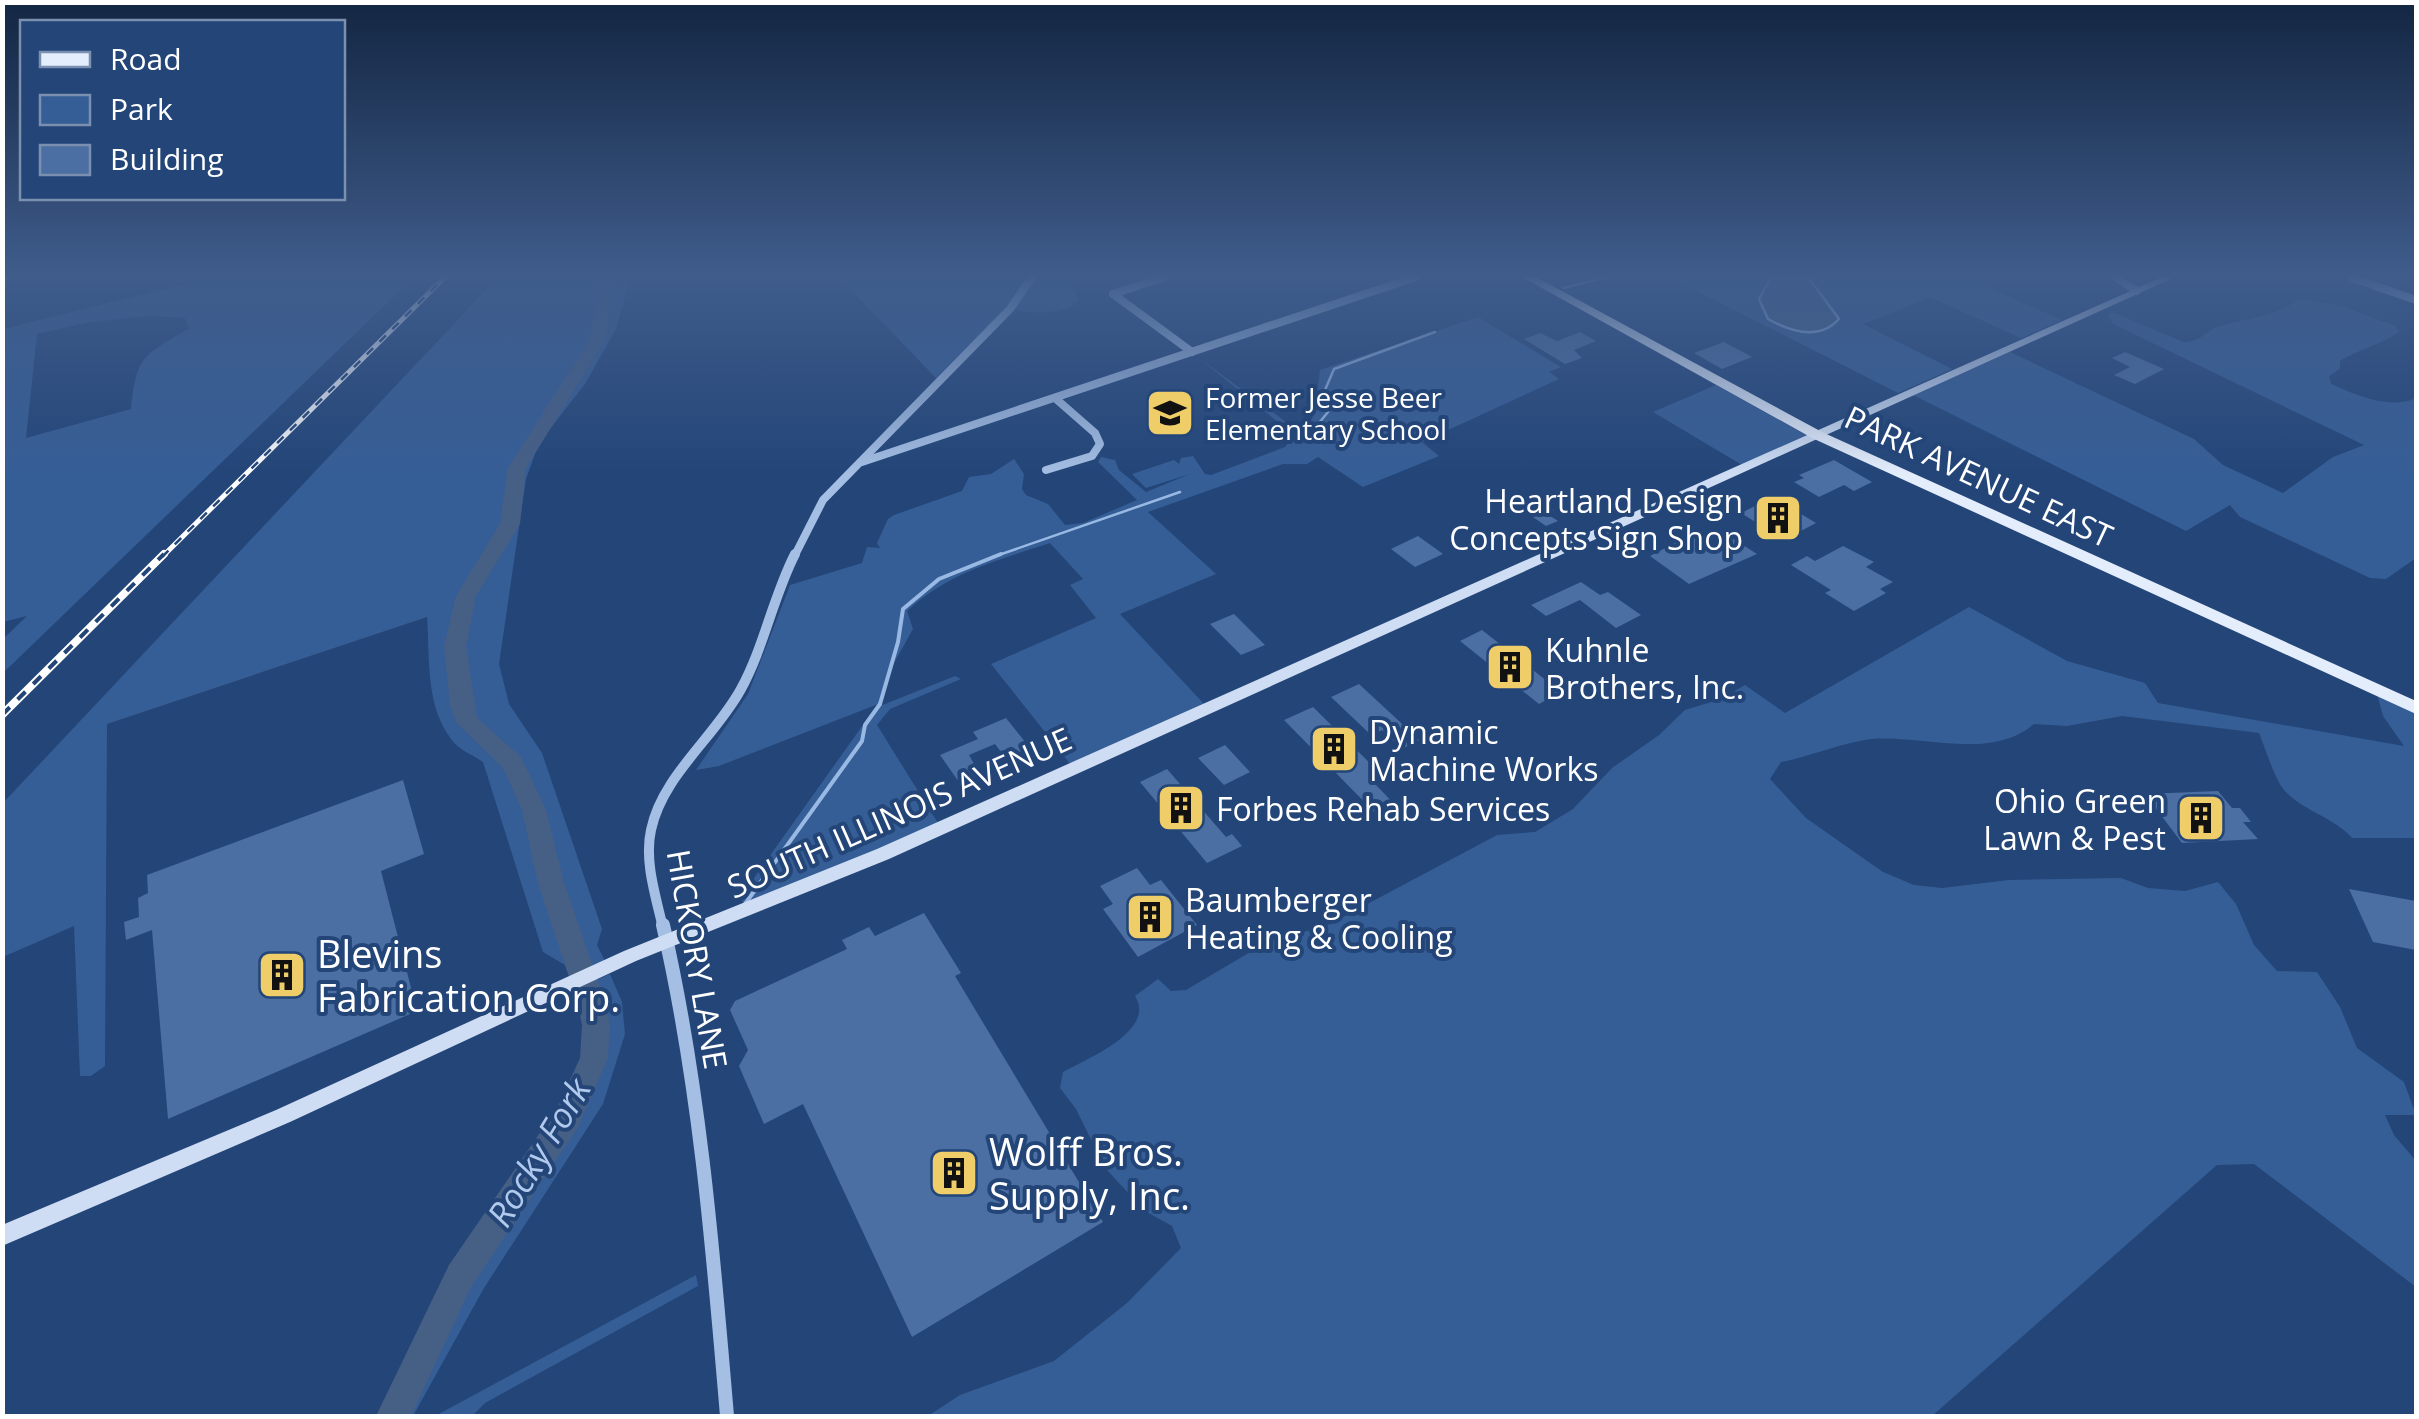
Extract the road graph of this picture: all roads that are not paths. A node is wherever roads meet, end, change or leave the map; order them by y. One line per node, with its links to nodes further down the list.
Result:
1 (976, 343): 9 (street, HICKORY LANE)
2 (1180, 343): 6 (street)
3 (1218, 343): 6 (street)
4 (1649, 343): 8 (main road, PARK AVENUE EAST)
5 (2021, 343): 8 (main road, SOUTH ILLINOIS AVENUE)
6 (1192, 352): 7 (street)
7 (1055, 398): 9 (street); 10 (street)
8 (1817, 435): 11 (main road, PARK AVENUE EAST); 12 (main road, SOUTH ILLINOIS AVENUE)
9 (856, 464): 12 (street, HICKORY LANE)
10 (1046, 470)
11 (2416, 708)
12 (666, 943): 13 (main road, SOUTH ILLINOIS AVENUE); 14 (street, HICKORY LANE)
13 (2, 1236)
14 (727, 1416)

